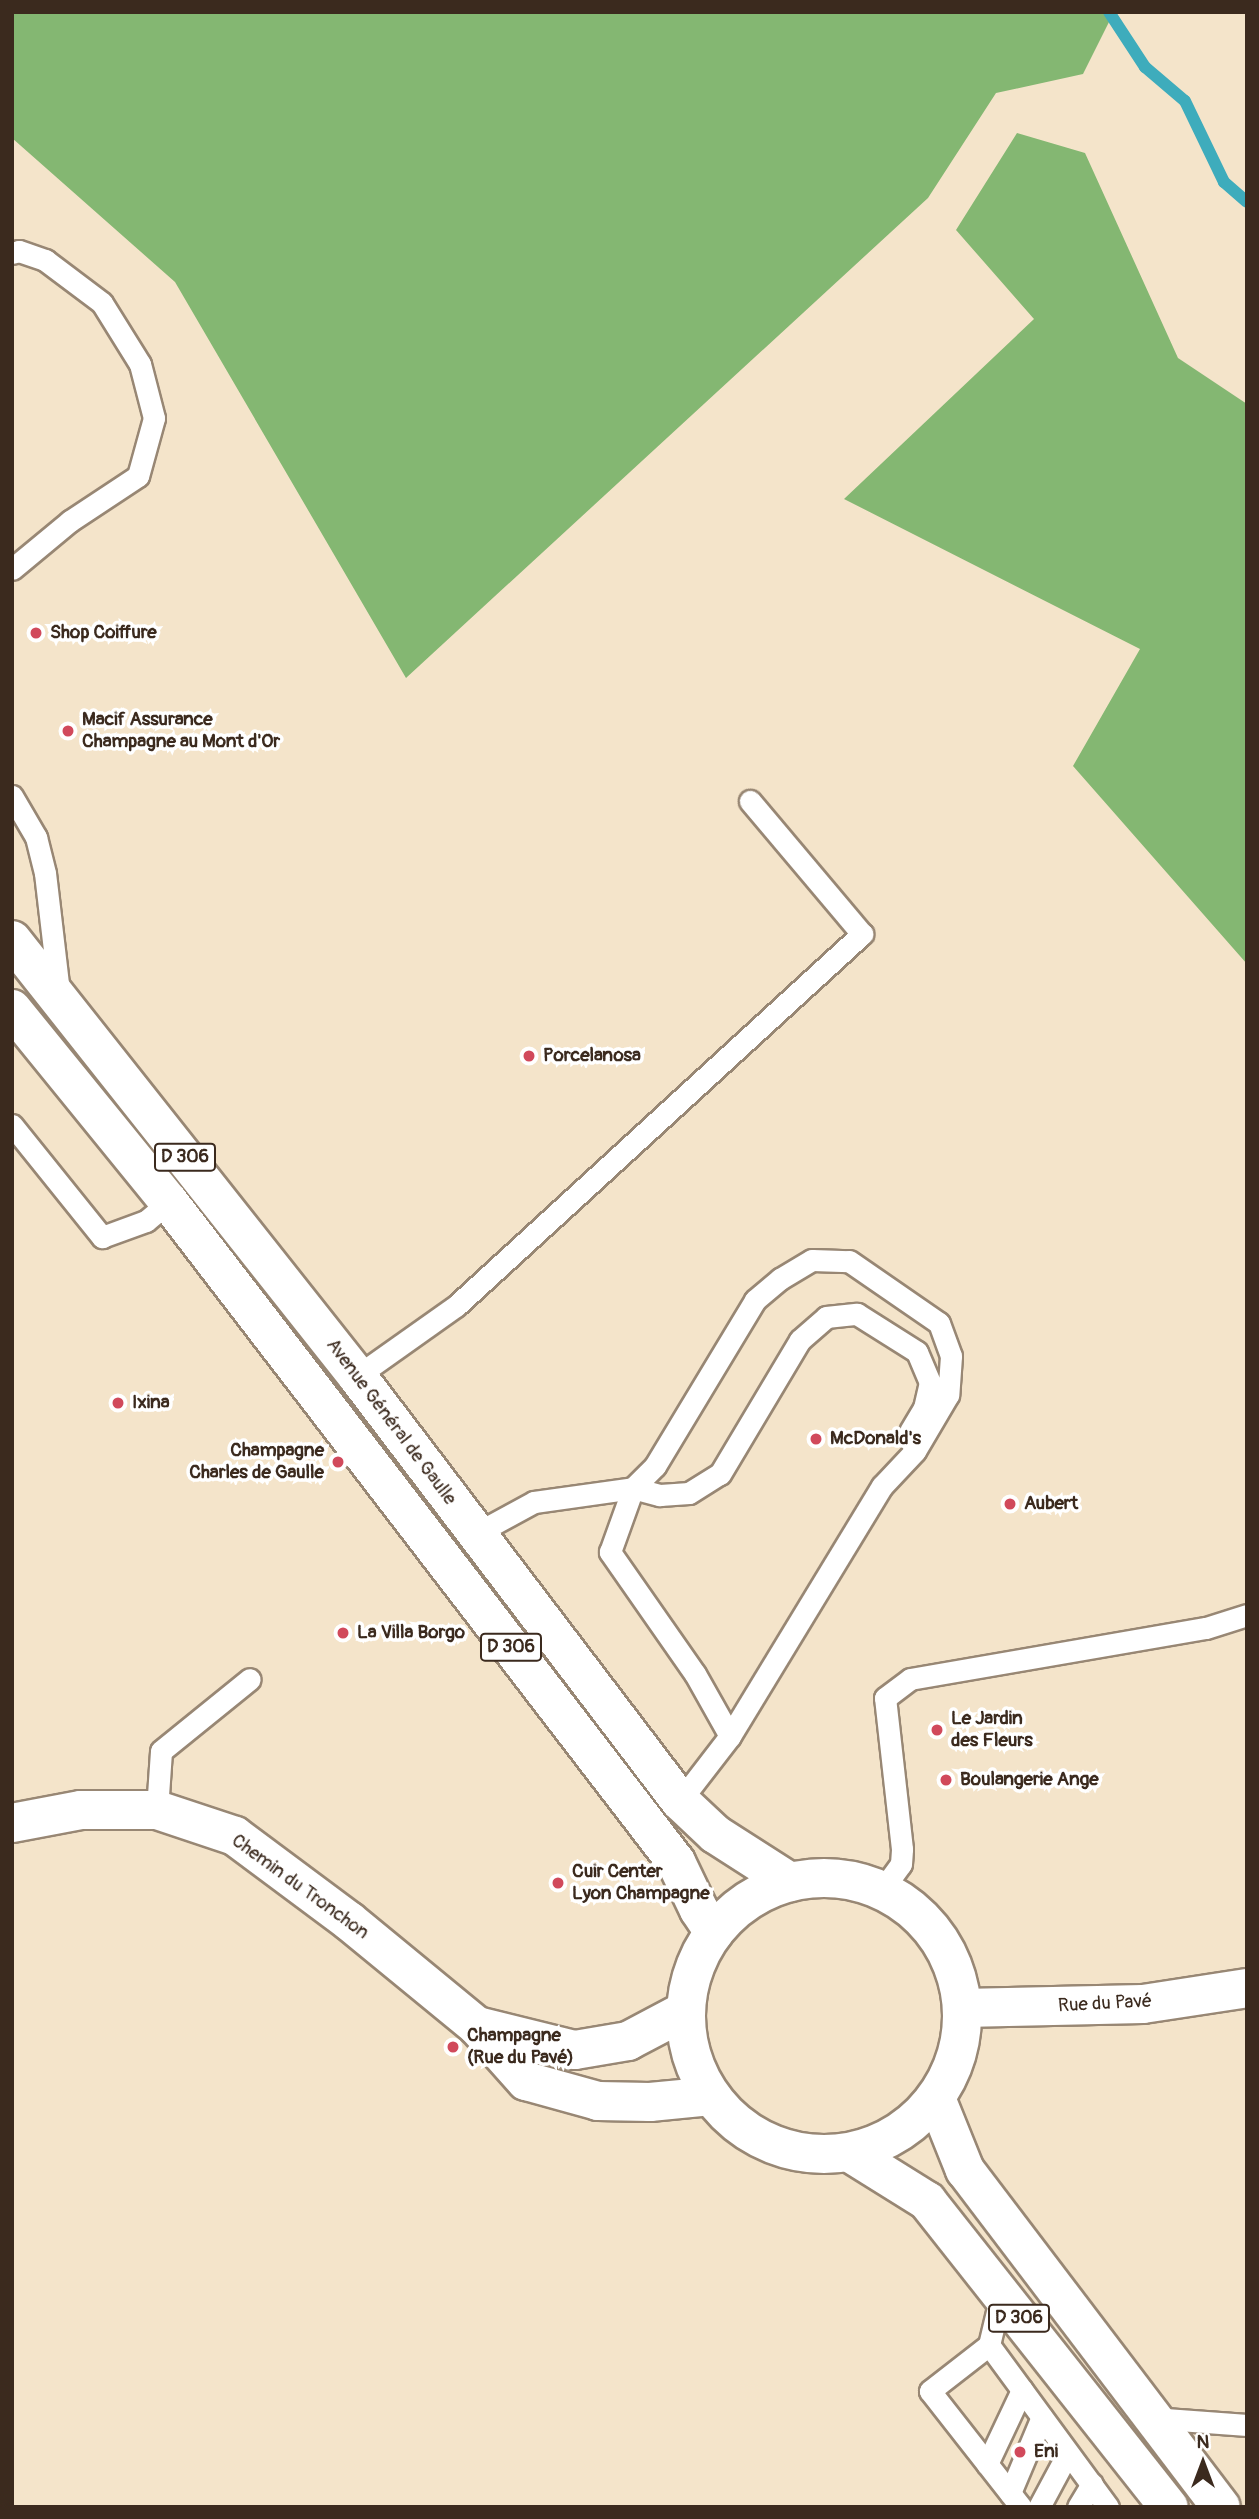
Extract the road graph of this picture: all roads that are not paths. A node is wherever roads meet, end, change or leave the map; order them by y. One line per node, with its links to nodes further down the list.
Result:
1 (12, 253): 2 (lane)
2 (12, 569)
3 (12, 796): 6 (lane)
4 (750, 800): 10 (lane)
5 (12, 940): 6 (main road, Avenue Général de Gaulle / D 306)
6 (60, 999): 10 (main road, Avenue Général de Gaulle / D 306)
7 (12, 1009): 9 (main road, D 306)
8 (12, 1125): 9 (lane)
9 (169, 1202): 22 (main road, D 306)
10 (357, 1376): 13 (main road, Avenue Général de Gaulle / D 306)
11 (882, 1486): 12 (lane); 12 (lane); 16 (lane)
12 (633, 1488): 13 (lane); 16 (lane)
13 (475, 1534): 17 (main road, Avenue Général de Gaulle / D 306)
14 (1247, 1615): 21 (lane)
15 (250, 1679): 18 (lane)
16 (730, 1736): 17 (lane)
17 (680, 1801): 20 (main road, Avenue Général de Gaulle / D 306)
18 (156, 1810): 19 (main road, Chemin du Tronchon); 26 (main road, Chemin du Tronchon)
19 (12, 1823)
20 (790, 1882): 21 (main road); 22 (main road)
21 (882, 1891): 24 (main road)
22 (713, 1932): 25 (main road)
23 (1247, 1988): 24 (main road, Rue du Pavé)
24 (963, 2008): 28 (main road)
25 (685, 2011): 26 (main road, Chemin du Tronchon); 27 (main road)
26 (477, 2026): 27 (main road, Chemin du Tronchon)
27 (711, 2096): 29 (main road)
28 (936, 2098): 29 (main road); 34 (main road, D 306)
29 (850, 2152): 30 (main road, D 306)
30 (1001, 2295): 31 (lane); 43 (main road, D 306)
31 (989, 2345): 32 (lane); 37 (lane)
32 (1022, 2390): 33 (lane); 37 (lane)
33 (1042, 2417): 36 (lane); 39 (lane)
34 (1153, 2418): 35 (lane); 44 (main road, D 306)
35 (1247, 2425)
36 (1068, 2453): 38 (lane); 40 (lane)
37 (987, 2464): 39 (lane)
38 (1092, 2484): 41 (lane); 42 (lane)
39 (1015, 2500)
40 (1039, 2507)
41 (1078, 2507)
42 (1108, 2507)
43 (1168, 2507)
44 (1221, 2507)

